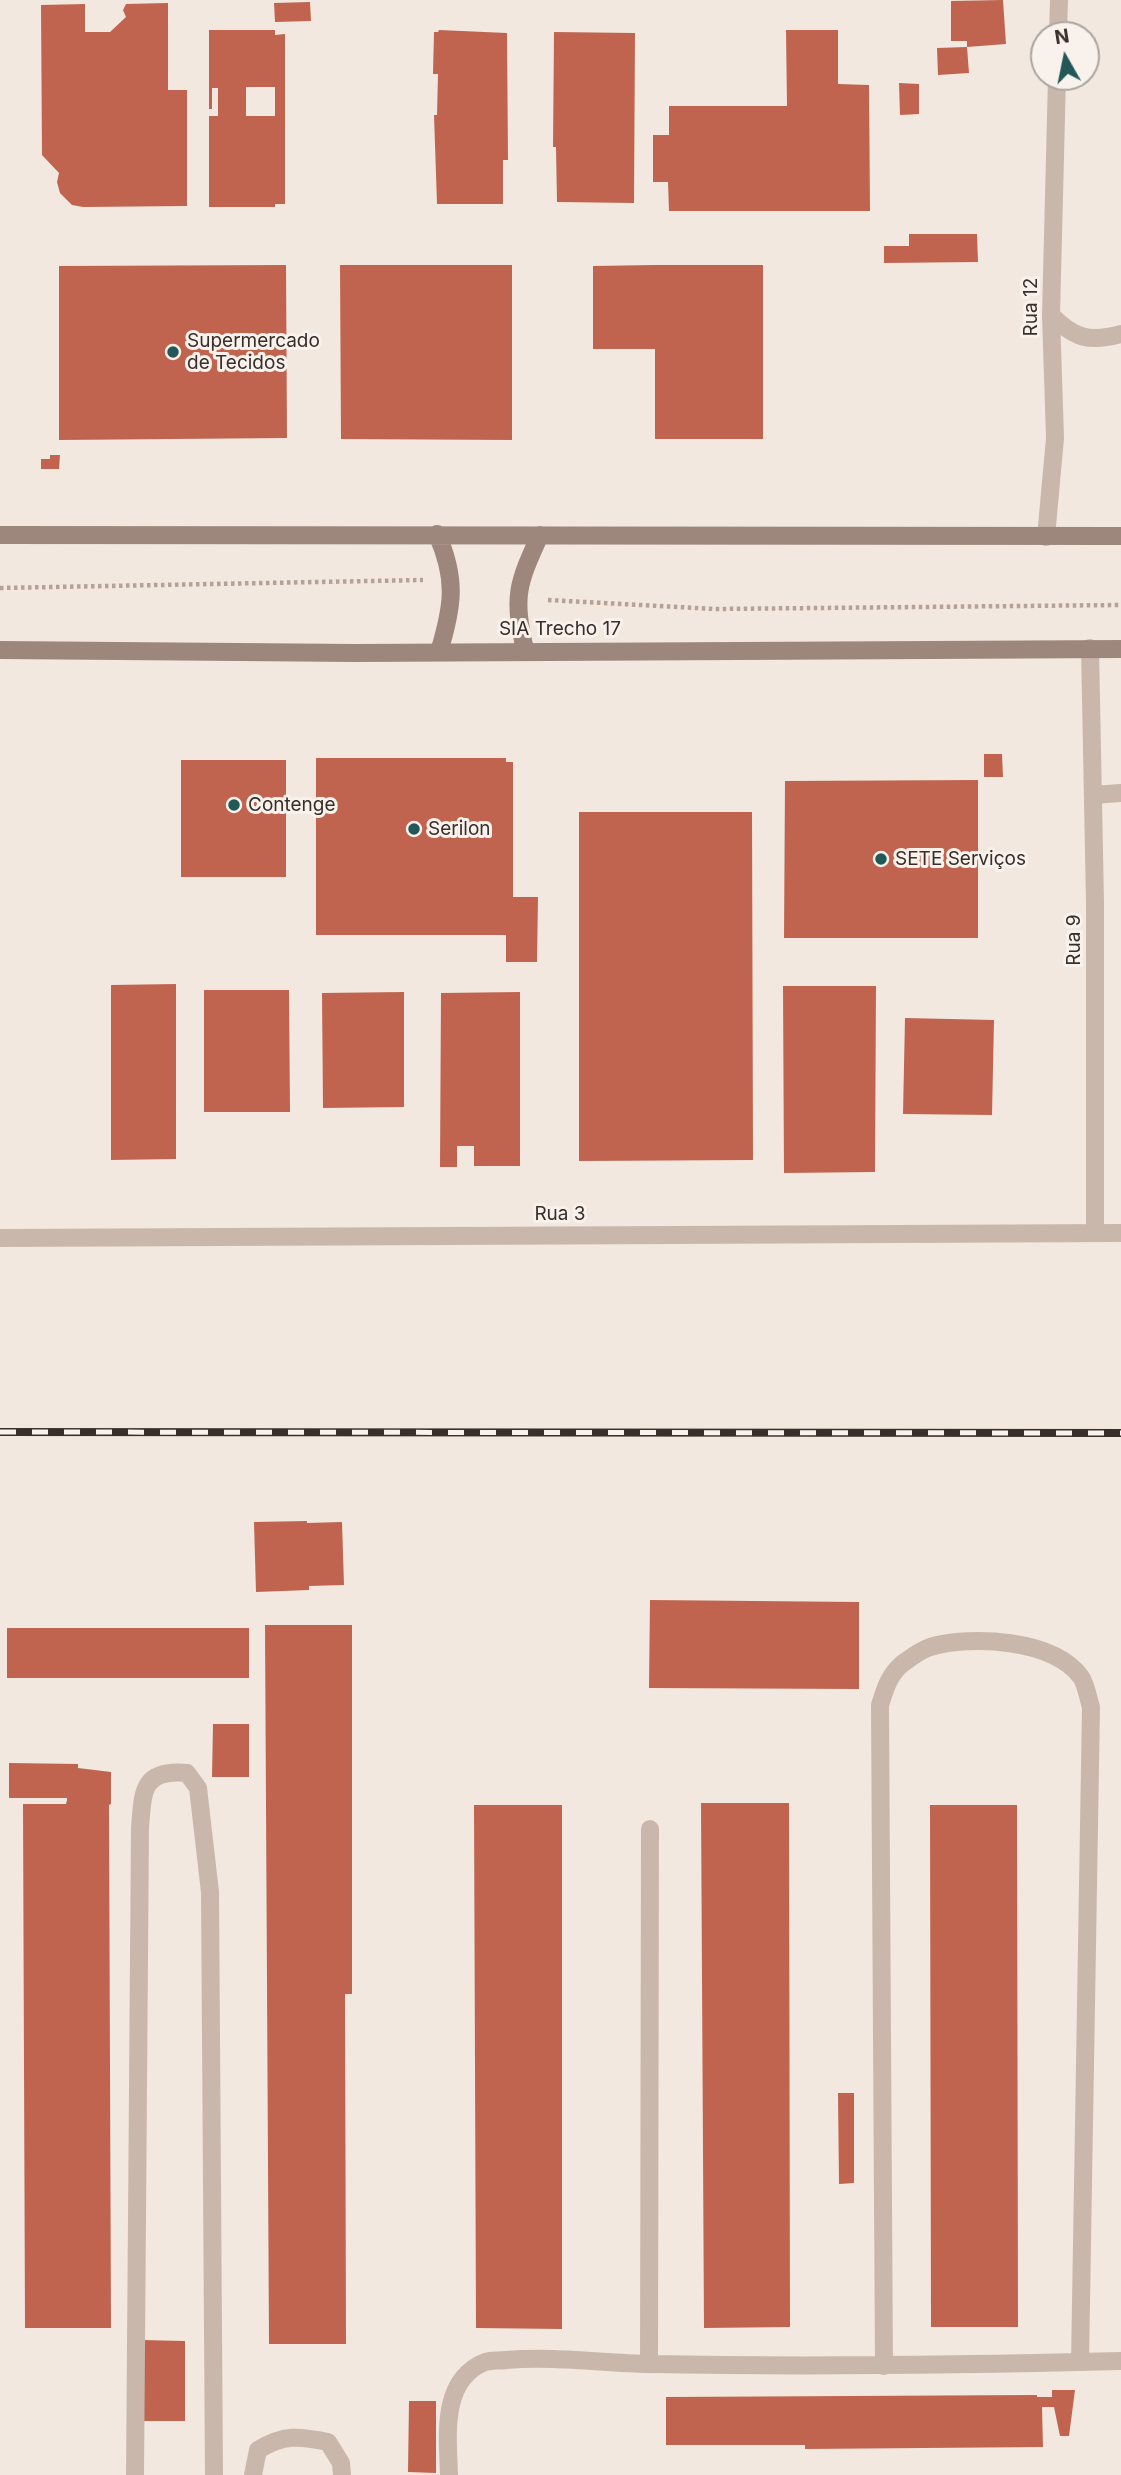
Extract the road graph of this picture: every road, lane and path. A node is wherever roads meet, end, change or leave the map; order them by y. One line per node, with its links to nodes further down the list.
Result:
1 (1059, 0): 2 (street)
2 (1058, 21)
3 (1057, 91): 4 (street, Rua 12)
4 (1051, 315): 5 (street); 9 (street, Rua 12)
5 (1121, 334)
6 (0, 534): 7 (main road)
7 (438, 534): 8 (main road); 11 (main road)
8 (540, 535): 9 (main road); 13 (main road)
9 (1046, 537): 10 (main road)
10 (1121, 537)
11 (452, 580): 12 (path); 19 (main road)
12 (0, 588)
13 (516, 598): 14 (path); 18 (main road)
14 (1121, 605)
15 (1090, 648): 16 (main road, SIA Trecho 17); 18 (main road, SIA Trecho 17); 21 (street, Rua 9)
16 (1121, 649)
17 (0, 650): 19 (main road, SIA Trecho 17)
18 (525, 650): 19 (main road, SIA Trecho 17)
19 (439, 652)
20 (1121, 793): 21 (street)
21 (1093, 795): 22 (street, Rua 9)
22 (1095, 1233): 23 (street, Rua 3); 24 (street, Rua 3)
23 (1121, 1233)
24 (0, 1238)
25 (650, 1829): 28 (street)
26 (1121, 2361): 27 (street)
27 (1080, 2362): 29 (street); 29 (street)
28 (649, 2364): 29 (street); 34 (street)
29 (884, 2366)
30 (135, 2475): 31 (street)
31 (214, 2475)
32 (253, 2475): 33 (street)
33 (342, 2475)
34 (449, 2475)

